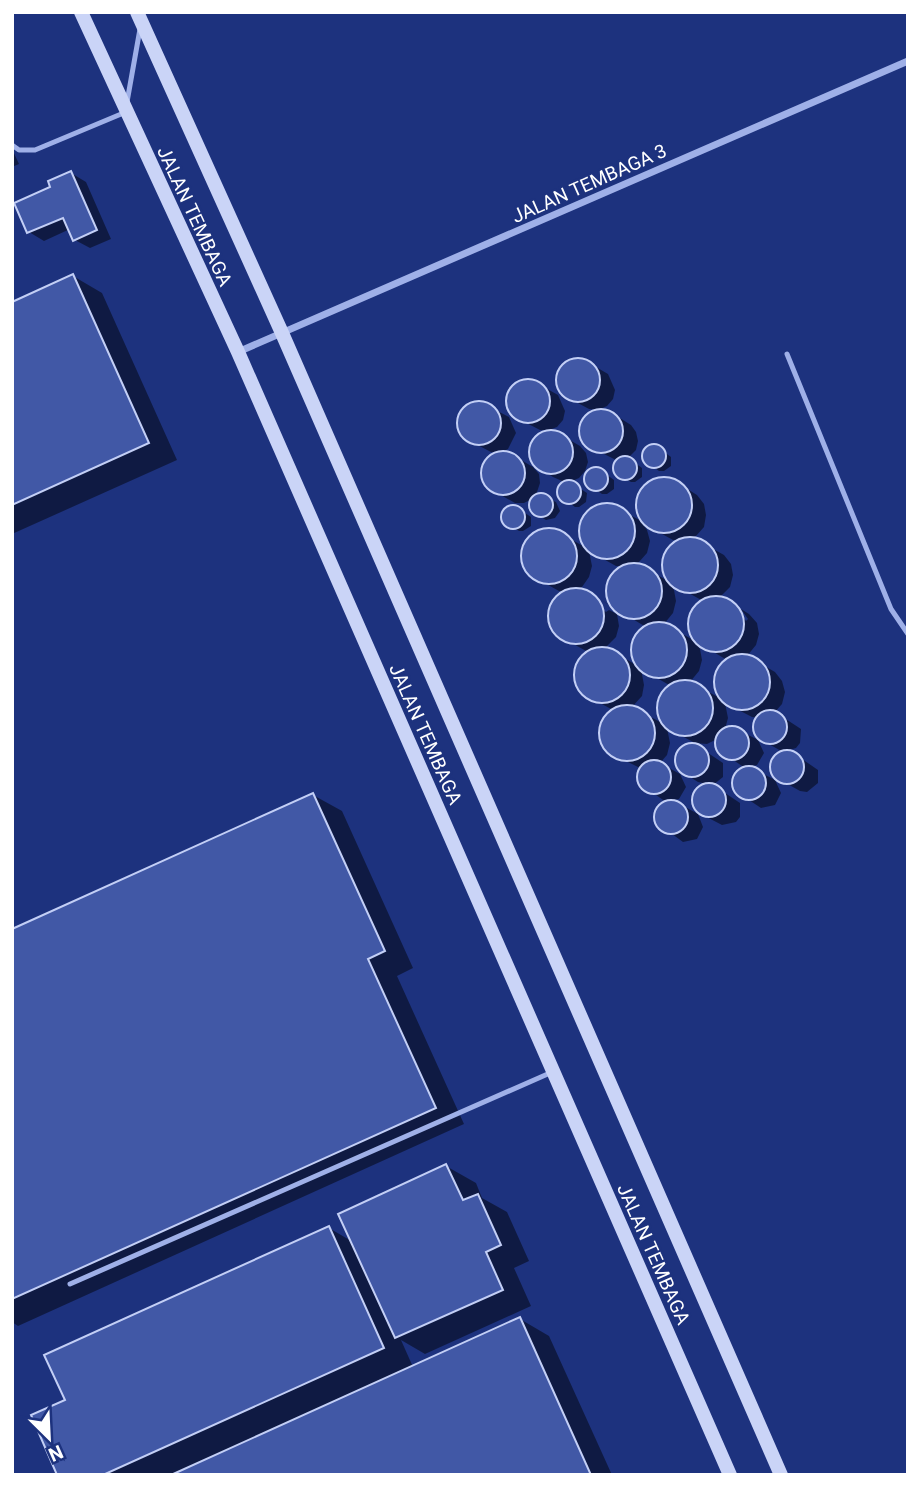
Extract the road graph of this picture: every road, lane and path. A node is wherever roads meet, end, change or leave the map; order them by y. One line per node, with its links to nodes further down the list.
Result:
1 (81, 12): 4 (main road, JALAN TEMBAGA)
2 (139, 17): 4 (lane); 6 (main road, JALAN TEMBAGA)
3 (908, 61): 6 (street, JALAN TEMBAGA 3)
4 (126, 112): 5 (lane); 7 (main road, JALAN TEMBAGA)
5 (12, 145)
6 (282, 333): 7 (street, JALAN TEMBAGA 3); 13 (main road, JALAN TEMBAGA)
7 (238, 352): 10 (main road, JALAN TEMBAGA)
8 (788, 354): 9 (lane)
9 (908, 634)
10 (553, 1072): 11 (lane); 12 (main road, JALAN TEMBAGA)
11 (70, 1284)
12 (730, 1475)
13 (781, 1475)

